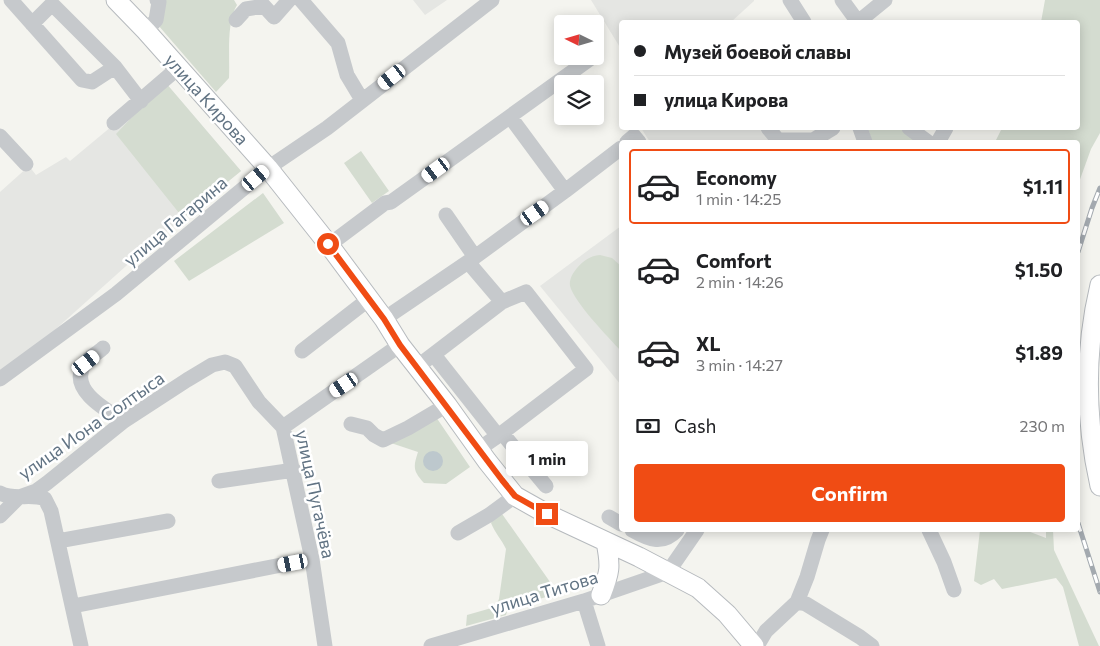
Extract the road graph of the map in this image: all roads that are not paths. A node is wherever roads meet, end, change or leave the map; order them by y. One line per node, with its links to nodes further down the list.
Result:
1 (11, 0): 15 (street)
2 (116, 0): 16 (main road, улица Кирова)
3 (157, 0): 16 (street)
4 (289, 0): 11 (street)
5 (301, 0): 21 (street)
6 (492, 0): 21 (street, улица Гагарина)
7 (790, 0): 12 (street)
8 (842, 0): 13 (street)
9 (885, 0): 14 (street)
10 (53, 2): 15 (street); 18 (street)
11 (236, 20)
12 (803, 20)
13 (857, 20)
14 (860, 20)
15 (32, 24): 18 (street)
16 (146, 32): 19 (main road, улица Кирова)
17 (582, 65): 22 (street)
18 (115, 67): 20 (street)
19 (178, 68): 20 (street); 33 (main road, улица Кирова)
20 (141, 100): 23 (street)
21 (362, 100): 33 (street, улица Гагарина)
22 (511, 118): 34 (street); 36 (street)
23 (114, 123)
24 (770, 130): 28 (street)
25 (830, 130): 29 (street)
26 (912, 130): 30 (street)
27 (0, 136): 32 (street)
28 (778, 140)
29 (813, 140)
30 (925, 140)
31 (619, 150): 34 (street)
32 (26, 164)
33 (268, 168): 36 (main road, улица Кирова); 48 (street, улица Гагарина)
34 (565, 192): 37 (street)
35 (446, 215): 37 (street)
36 (328, 244): 39 (main road, улица Кирова)
37 (471, 259): 40 (street); 41 (street)
38 (1100, 285): 59 (main road)
39 (369, 299): 41 (main road, улица Кирова); 44 (street)
40 (502, 302): 45 (street); 53 (street)
41 (384, 319): 42 (main road, улица Кирова)
42 (400, 345): 47 (main road, улица Кирова); 52 (street)
43 (103, 348): 50 (street)
44 (302, 351)
45 (434, 355): 47 (street); 53 (street)
46 (235, 366): 50 (street, улица Иона Солтыса); 52 (street, улица Пугачёва)
47 (417, 367): 49 (main road, улица Кирова)
48 (0, 379)
49 (447, 406): 51 (street); 54 (main road, улица Кирова)
50 (124, 421): 57 (street, улица Иона Солтыса)
51 (351, 424)
52 (283, 427): 55 (street, улица Пугачёва)
53 (500, 435): 54 (street); 58 (street)
54 (479, 449): 61 (main road, улица Кирова)
55 (294, 470): 56 (street); 76 (street, улица Пугачёва)
56 (219, 481)
57 (47, 482): 62 (street, улица Иона Солтыса); 63 (street)
58 (546, 486)
59 (1100, 486)
60 (0, 493): 62 (street)
61 (515, 496): 71 (street); 74 (main road, улица Кирова)
62 (20, 497): 63 (street); 64 (street, улица Иона Солтыса)
63 (45, 498): 73 (street)
64 (0, 516)
65 (168, 521): 73 (street)
66 (636, 532): 72 (street)
67 (675, 532): 72 (street)
68 (696, 532): 77 (street)
69 (821, 532): 80 (street)
70 (930, 532): 78 (street)
71 (458, 533)
72 (648, 539): 75 (street)
73 (58, 541): 81 (street)
74 (606, 542): 75 (main road, улица Кирова); 79 (main road)
75 (638, 557): 77 (main road, улица Кирова)
76 (312, 559): 81 (street); 83 (street, улица Пугачёва)
77 (668, 572): 79 (street, улица Титова); 86 (main road, улица Кирова)
78 (954, 590)
79 (592, 598): 84 (street, улица Титова); 85 (street)
80 (797, 602): 86 (street); 87 (street)
81 (73, 606): 82 (street)
82 (80, 646)
83 (325, 646)
84 (431, 646)
85 (598, 646)
86 (756, 646)
87 (872, 646)

